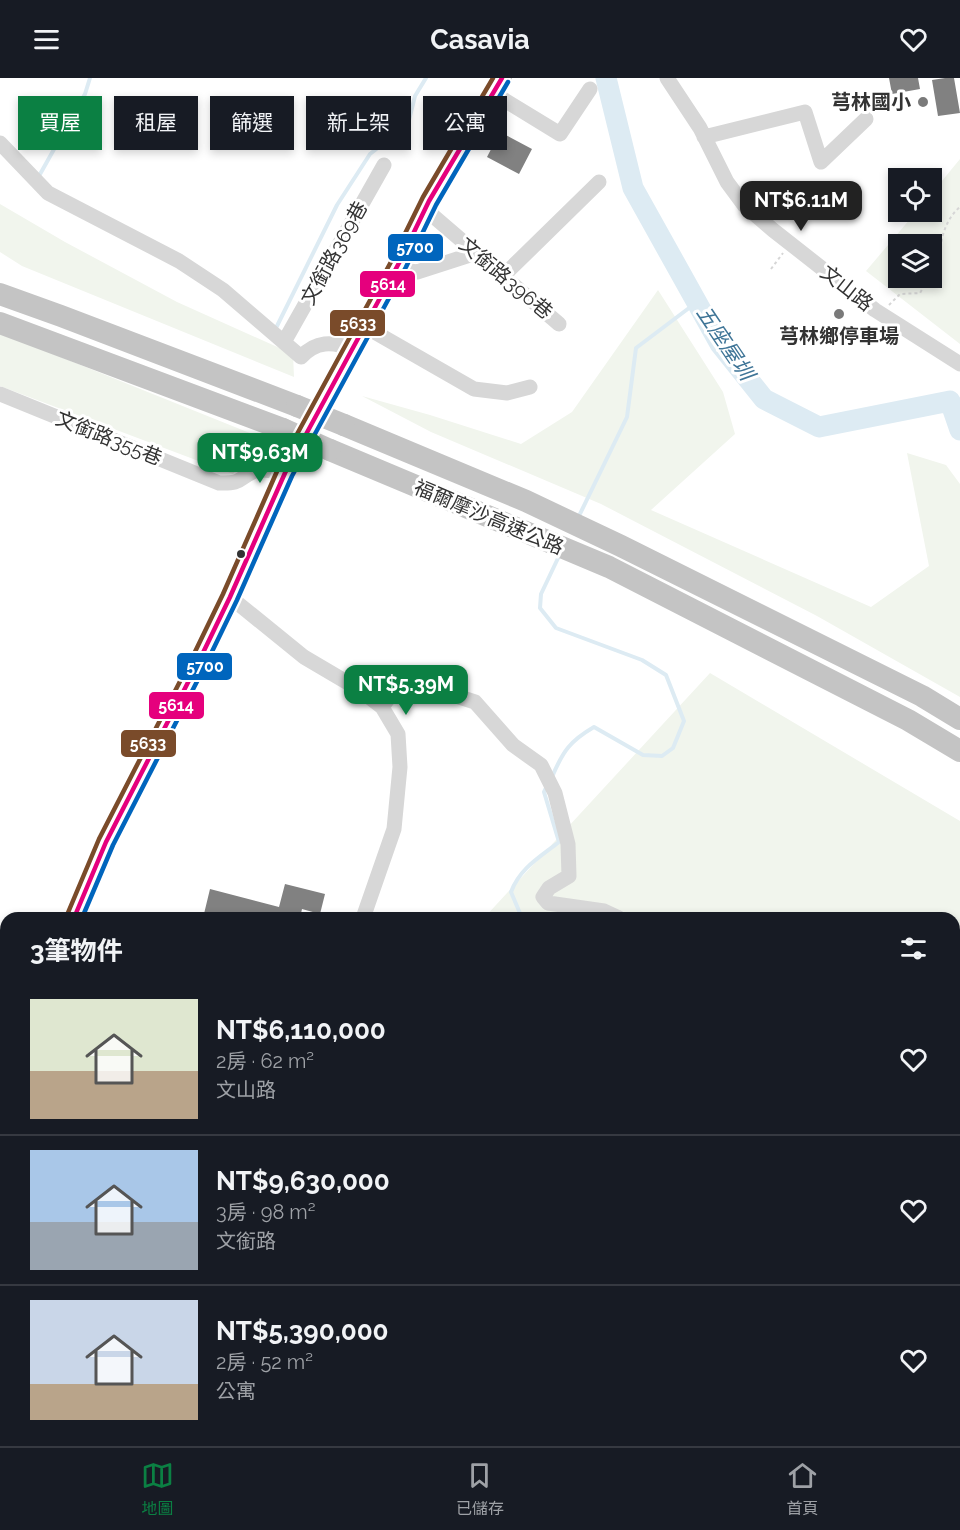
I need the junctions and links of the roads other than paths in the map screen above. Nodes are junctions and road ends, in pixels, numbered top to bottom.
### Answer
1 (667, 78) edge
2 (498, 86) edge
3 (590, 89) dead end
4 (866, 119) dead end
5 (704, 137) junction
6 (0, 143) edge
7 (384, 165) dead end
8 (599, 182) dead end
9 (425, 209) junction
10 (476, 253) junction
11 (395, 269) junction
12 (503, 276) junction
13 (0, 279) edge
14 (0, 294) edge
15 (61, 316) junction
16 (559, 324) dead end
17 (6, 326) edge
18 (364, 326) junction
19 (284, 342) junction
20 (352, 349) junction
21 (960, 364) edge
22 (530, 387) dead end
23 (0, 394) edge
24 (285, 473) junction
25 (231, 597) junction
26 (382, 707) junction
27 (960, 719) edge
28 (960, 751) edge
29 (77, 912) edge
30 (364, 912) edge
31 (606, 912) edge

1 - 5 street, 文山路
2 - 3 street
2 - 9 main road
4 - 5 street
5 - 21 street, 文山路
6 - 19 street
7 - 19 street, 文銜路369巷
8 - 12 street
9 - 10 street, 文銜路396巷
9 - 11 main road
10 - 11 street
10 - 12 street, 文銜路396巷
11 - 18 main road
12 - 16 street, 文銜路396巷
13 - 15 highway
14 - 15 highway, 福爾摩沙高速公路
15 - 27 highway, 福爾摩沙高速公路, bridge
17 - 28 highway, 福爾摩沙高速公路, bridge
18 - 20 main road
18 - 22 street
19 - 20 street
20 - 24 main road
23 - 24 street, 文銜路355巷
24 - 25 main road
25 - 26 street
25 - 29 main road
26 - 30 street
26 - 31 street

